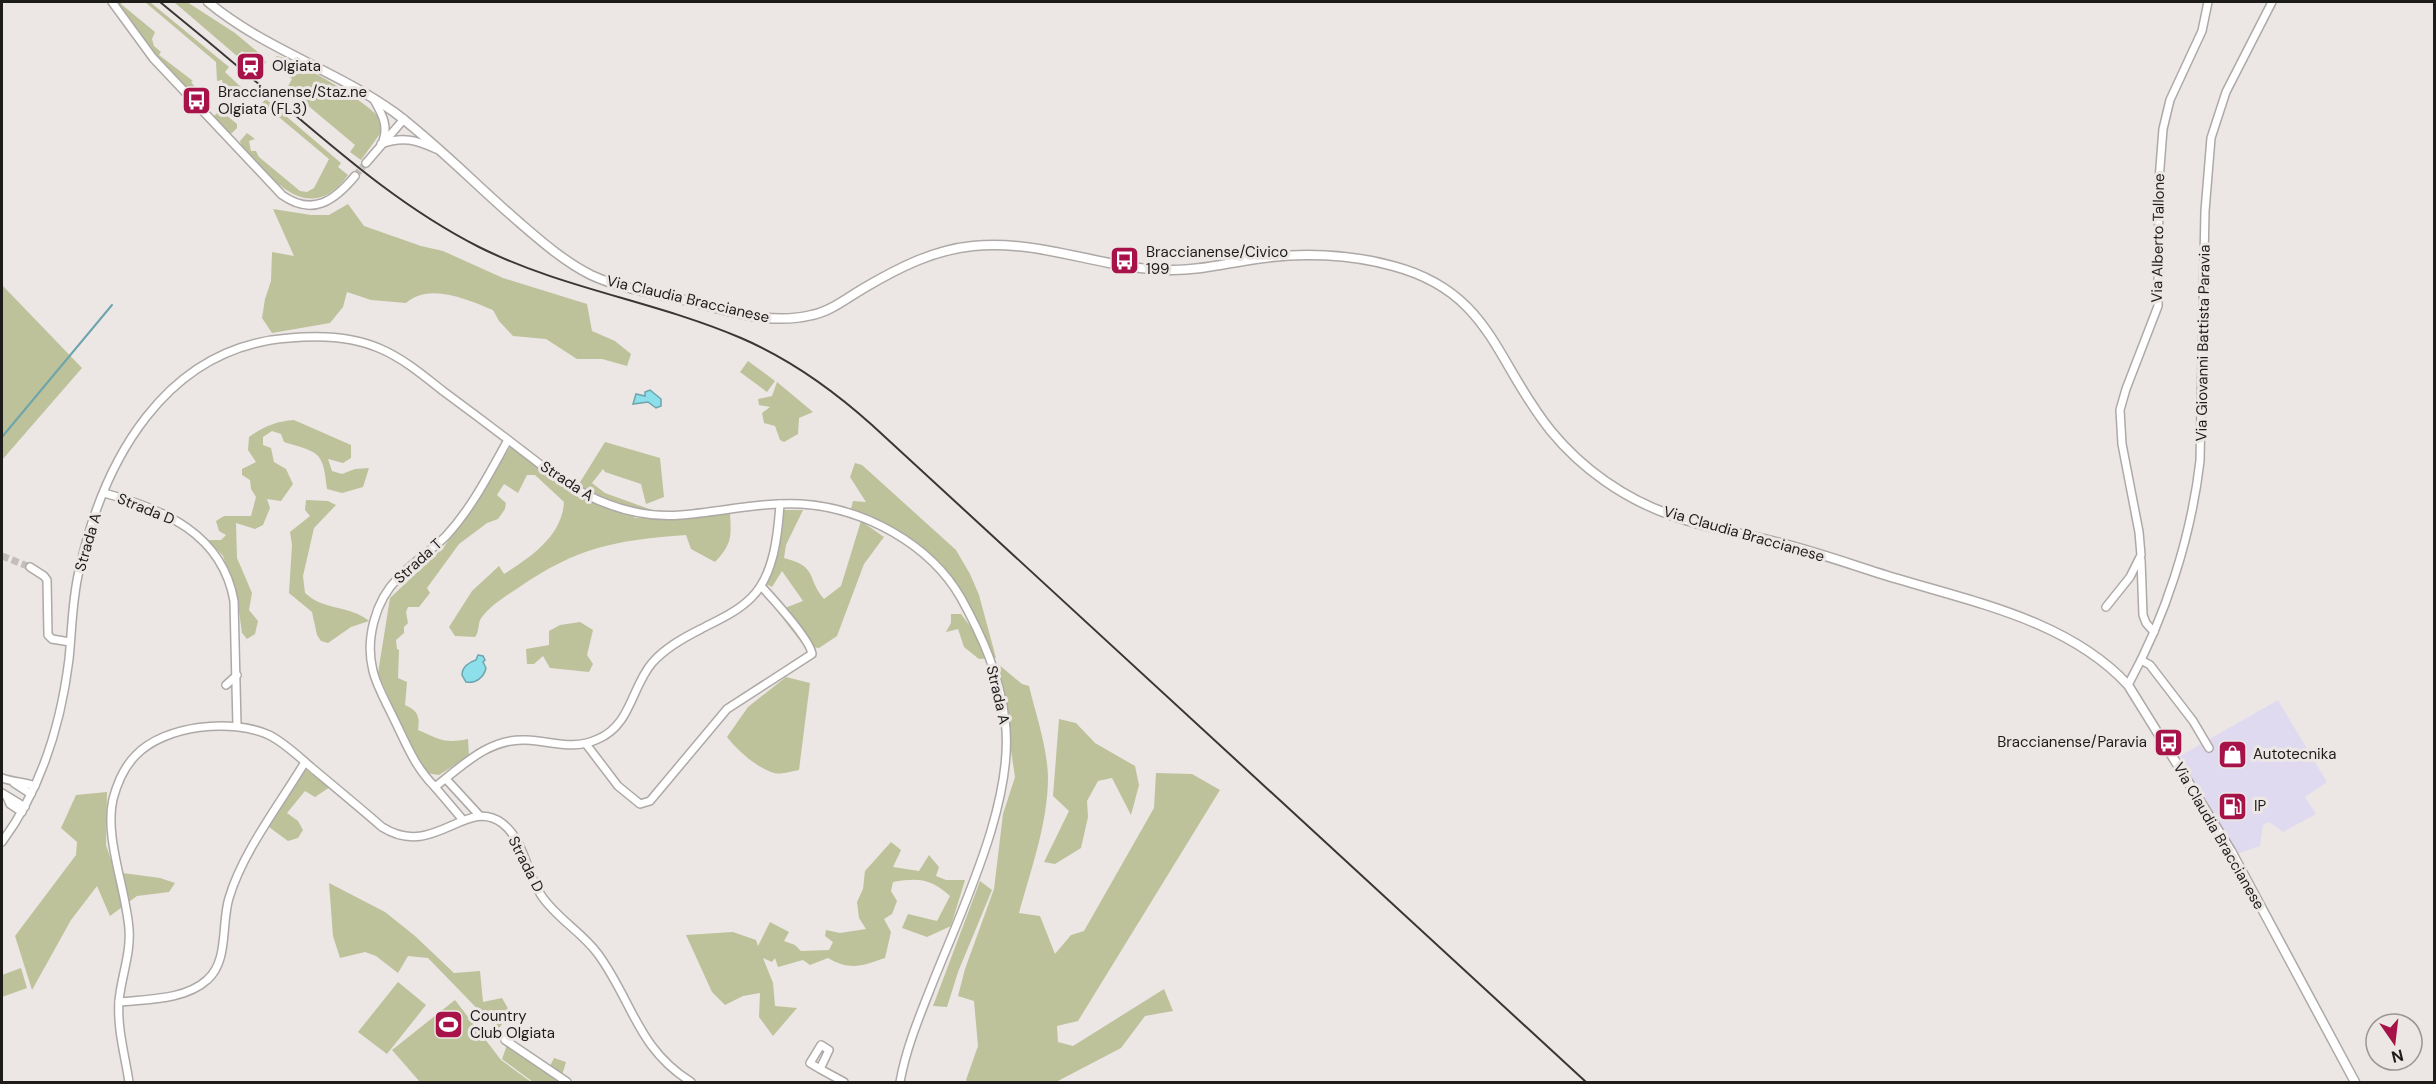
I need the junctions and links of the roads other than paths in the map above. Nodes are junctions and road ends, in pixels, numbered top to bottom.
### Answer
1 (112, 2) edge
2 (208, 2) edge
3 (2208, 2) edge
4 (2272, 2) edge
5 (372, 96) junction
6 (404, 119) junction
7 (381, 144) junction
8 (437, 149) junction
9 (366, 163) tunnel mouth
10 (355, 176) tunnel mouth
11 (508, 440) junction
12 (104, 492) junction
13 (780, 504) junction
14 (2141, 555) junction
15 (30, 567) tunnel mouth
16 (761, 586) junction
17 (2106, 607) dead end
18 (2154, 632) junction
19 (70, 642) junction
20 (2141, 660) junction
21 (237, 675) junction
22 (226, 685) dead end
23 (2128, 686) junction
24 (237, 726) junction
25 (586, 744) junction
26 (2210, 748) dead end
27 (305, 762) junction
28 (2, 778) edge
29 (446, 779) junction
30 (435, 787) junction
31 (33, 791) junction
32 (3, 793) edge
33 (24, 807) junction
34 (479, 815) junction
35 (463, 820) junction
36 (2, 842) edge
37 (119, 1002) junction
38 (505, 1040) dead end
39 (820, 1068) dead end
40 (129, 1083) edge
41 (567, 1083) edge
42 (691, 1083) edge
43 (844, 1083) edge
44 (900, 1083) edge
45 (2355, 1083) edge

1 - 10 street
2 - 5 main road, Via Claudia Braccianese
3 - 14 street, Via Alberto Tallone
4 - 18 street, Via Giovanni Battista Paravia
5 - 6 main road, Via Claudia Braccianese
5 - 7 street
6 - 7 street
6 - 8 main road, Via Claudia Braccianese
7 - 8 street
7 - 9 street
8 - 23 main road, Via Claudia Braccianese
11 - 12 street, Strada A
11 - 13 street, Strada A
11 - 30 street, Strada T
12 - 19 street, Strada A
12 - 21 street, Strada D
13 - 16 street
13 - 44 street, Strada A
14 - 17 street
14 - 18 street, Via Alberto Tallone
15 - 19 street
16 - 25 street
16 - 25 street
18 - 20 street, Via Giovanni Battista Paravia
19 - 31 street, Strada A
20 - 23 street, Via Giovanni Battista Paravia
20 - 26 street
21 - 22 street
21 - 24 street, Strada D
23 - 45 main road, Via Claudia Braccianese
24 - 27 street
24 - 37 street
25 - 29 street
27 - 35 street
27 - 37 street
28 - 31 street
28 - 32 street
29 - 30 street
29 - 34 street
30 - 35 street, Strada T
31 - 33 street, Strada A
32 - 33 street
33 - 36 street, Strada A
34 - 35 street
34 - 42 street, Strada D
37 - 40 street
38 - 41 street
39 - 43 street

